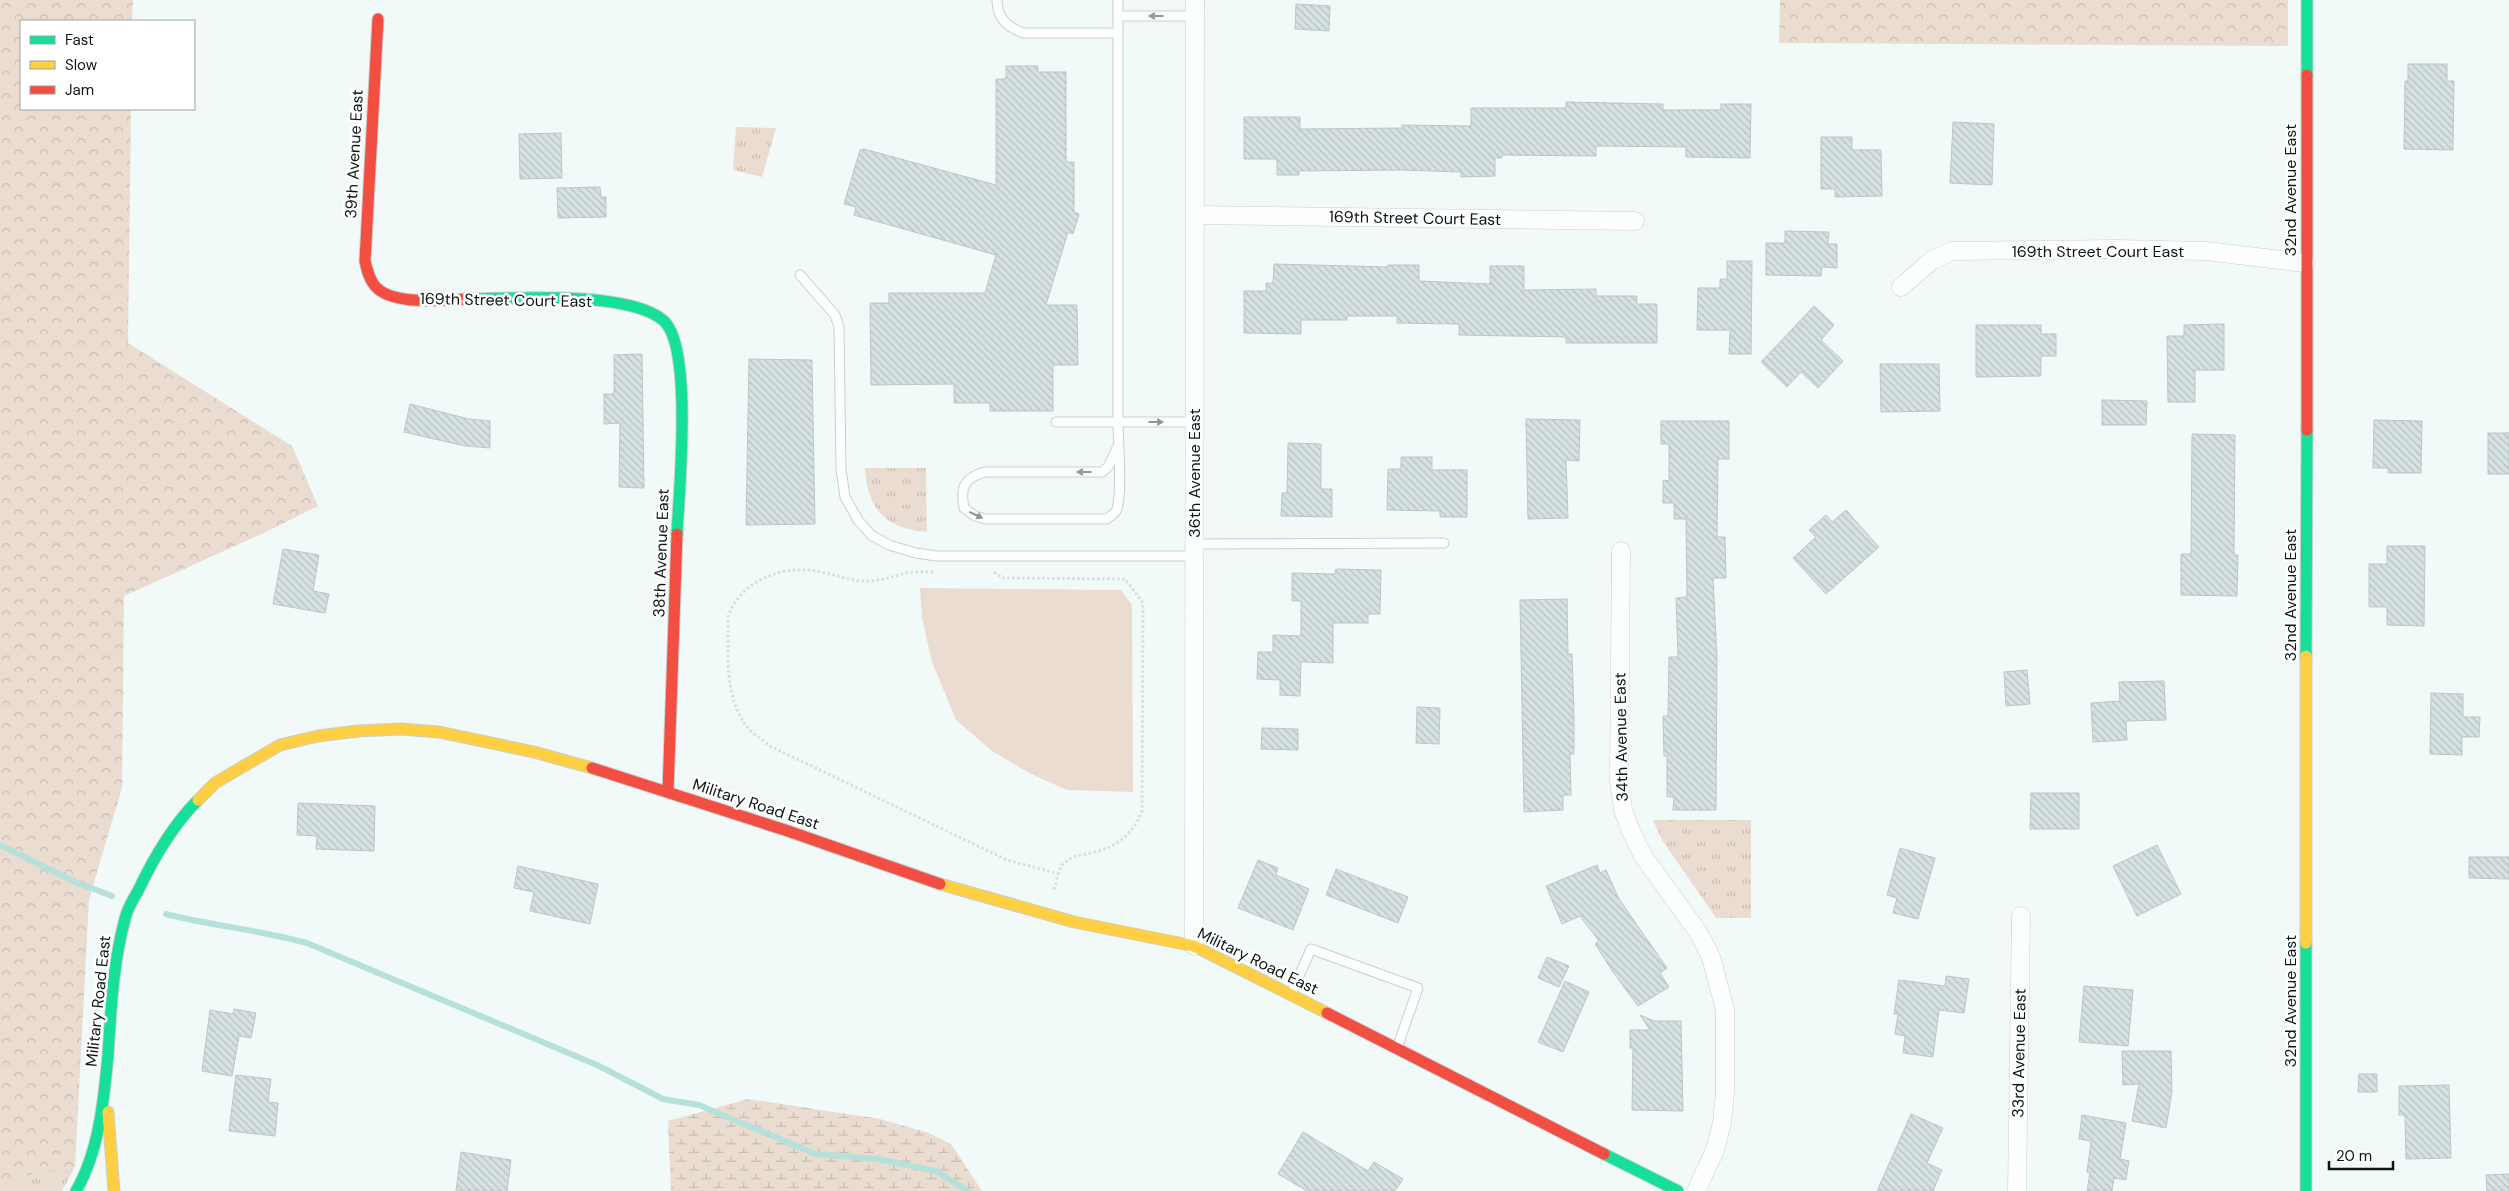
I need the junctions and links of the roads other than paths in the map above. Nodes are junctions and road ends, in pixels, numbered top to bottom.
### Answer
1 (997, 0) edge
2 (1118, 0) edge
3 (2307, 0) edge
4 (1195, 8) edge
5 (1118, 16) junction
6 (378, 19) dead end
7 (1118, 33) junction
8 (1195, 215) junction
9 (1635, 221) dead end
10 (2305, 263) junction
11 (800, 275) dead end
12 (1901, 286) dead end
13 (378, 288) joint
14 (663, 319) joint
15 (1056, 422) dead end
16 (1118, 422) junction
17 (1194, 422) junction
18 (1118, 446) junction
19 (1444, 543) dead end
20 (1194, 550) junction
21 (1621, 551) dead end
22 (668, 792) junction
23 (2021, 916) dead end
24 (1194, 946) junction
25 (1291, 994) junction
26 (1397, 1048) junction
27 (105, 1088) junction
28 (76, 1191) edge
29 (114, 1191) edge
30 (1678, 1191) edge
31 (1696, 1191) edge
32 (2017, 1191) edge
33 (2306, 1191) edge

1 - 7 lane
2 - 5 lane
3 - 10 street, 32nd Avenue East
4 -> 5 lane
4 - 8 street, 36th Avenue East
5 - 7 lane
6 - 13 street, 39th Avenue East
7 - 16 lane
8 - 9 street, 169th Street Court East
8 - 17 street, 36th Avenue East
10 - 12 street, 169th Street Court East
10 - 33 street, 32nd Avenue East
11 - 20 lane
13 - 14 street, 169th Street Court East
14 - 22 street, 38th Avenue East
15 - 16 lane
16 -> 17 lane
16 - 18 lane
17 - 20 street, 36th Avenue East
18 -> 18 lane
19 - 20 lane
20 - 24 street, 36th Avenue East
21 - 31 street, 34th Avenue East
22 - 24 street, Military Road East
22 - 27 street, Military Road East
23 - 32 street, 33rd Avenue East
24 - 25 street, Military Road East
25 - 26 street, Military Road East
25 - 26 lane
26 - 30 street, Military Road East
27 - 28 street, Military Road East
27 - 29 street

